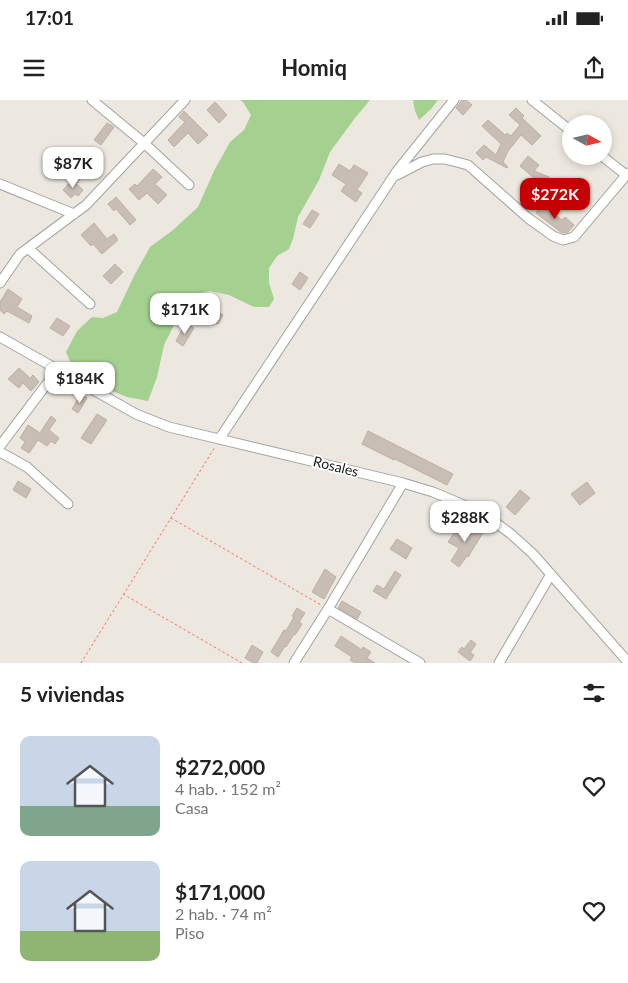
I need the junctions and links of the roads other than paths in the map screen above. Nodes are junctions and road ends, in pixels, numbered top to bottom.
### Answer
1 (92, 100) edge
2 (185, 100) edge
3 (454, 100) edge
4 (532, 100) edge
5 (562, 125) edge
6 (144, 143) junction
7 (612, 163) edge
8 (627, 174) edge
9 (392, 178) junction
10 (0, 184) edge
11 (189, 185) dead end
12 (74, 214) junction
13 (28, 248) junction
14 (0, 283) edge
15 (90, 304) dead end
16 (0, 337) edge
17 (58, 369) junction
18 (220, 438) junction
19 (0, 446) edge
20 (0, 452) edge
21 (403, 483) junction
22 (68, 504) dead end
23 (551, 574) junction
24 (328, 609) junction
25 (628, 662) edge
26 (294, 663) edge
27 (420, 663) edge
28 (498, 663) edge

1 - 6 street
2 - 6 street
3 - 9 street
4 - 5 street
6 - 11 street
6 - 12 street
7 - 8 street
8 - 9 street
9 - 18 street
10 - 12 street
12 - 13 street
13 - 14 street
13 - 15 street
16 - 17 street, Rosales
17 - 18 street, Rosales
17 - 19 street
18 - 21 street, Rosales
20 - 22 street
21 - 23 street, Rosales
21 - 24 street
23 - 25 street, Rosales
23 - 28 street
24 - 26 street
24 - 27 street

